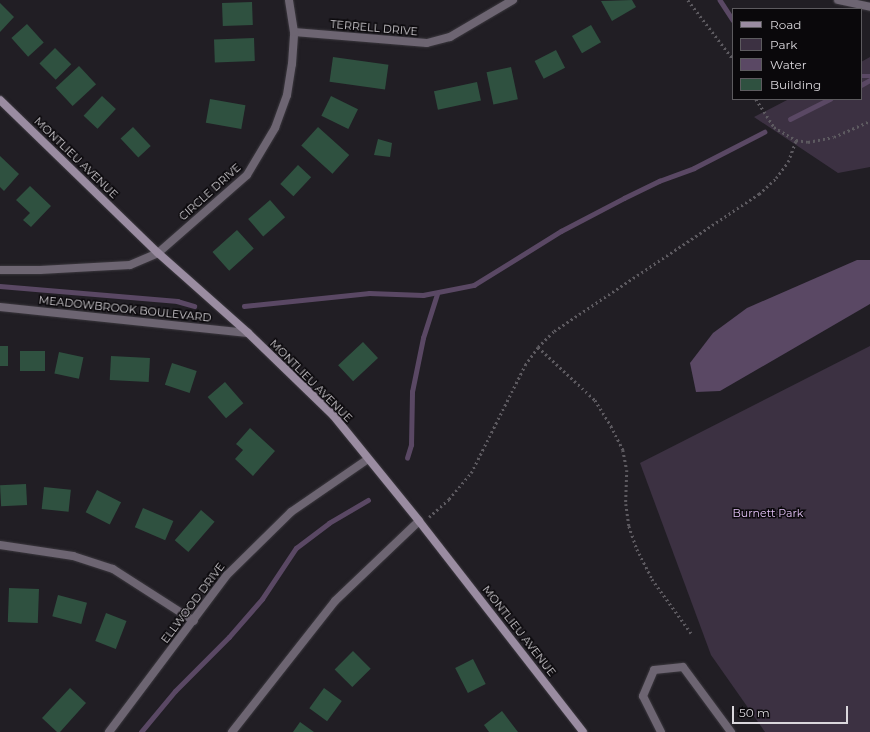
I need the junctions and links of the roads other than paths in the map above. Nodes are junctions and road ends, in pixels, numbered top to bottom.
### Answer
1 (289, 0) edge
2 (513, 0) edge
3 (838, 0) edge
4 (870, 7) edge
5 (294, 32) junction
6 (0, 100) edge
7 (158, 253) junction
8 (0, 270) edge
9 (0, 307) edge
10 (248, 333) junction
11 (368, 459) junction
12 (419, 521) junction
13 (0, 545) edge
14 (194, 621) junction
15 (657, 731) edge
16 (109, 732) edge
17 (232, 732) edge
18 (583, 732) edge
19 (731, 732) edge

1 - 5 street, CIRCLE DRIVE
2 - 5 street, TERRELL DRIVE
3 - 4 street
5 - 7 street, CIRCLE DRIVE
6 - 7 street, MONTLIEU AVENUE
7 - 8 street
7 - 10 street, MONTLIEU AVENUE
9 - 10 street, MEADOWBROOK BOULEVARD
10 - 11 street, MONTLIEU AVENUE
11 - 12 street, MONTLIEU AVENUE
11 - 14 street, ELLWOOD DRIVE
12 - 17 street
12 - 18 street, MONTLIEU AVENUE
13 - 14 street
14 - 16 street, ELLWOOD DRIVE
15 - 19 street

